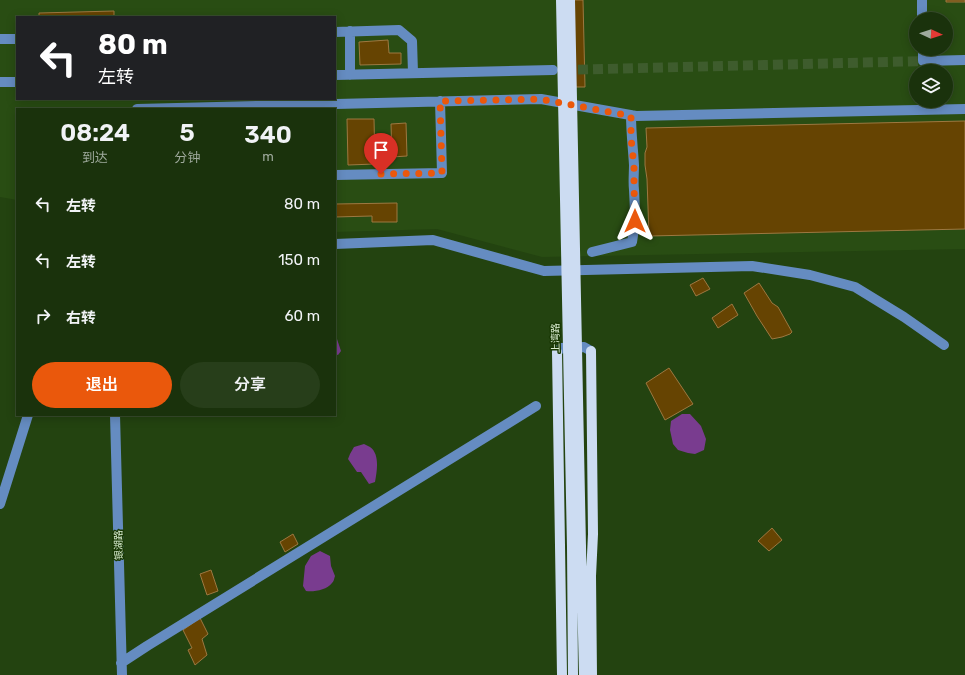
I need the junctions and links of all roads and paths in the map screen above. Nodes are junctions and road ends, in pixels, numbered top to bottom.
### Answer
1 (561, 0) edge
2 (570, 0) edge
3 (922, 0) edge
4 (922, 12) edge
5 (350, 31) junction
6 (336, 32) edge
7 (0, 39) edge
8 (16, 39) edge
9 (923, 56) tunnel mouth
10 (965, 60) edge
11 (553, 70) tunnel mouth
12 (413, 73) junction
13 (350, 74) junction
14 (336, 75) edge
15 (0, 82) edge
16 (16, 82) edge
17 (440, 101) junction
18 (175, 108) edge
19 (965, 109) edge
20 (631, 116) junction
21 (336, 175) edge
22 (336, 244) edge
23 (592, 252) dead end
24 (944, 345) dead end
25 (591, 351) joint
26 (557, 352) joint
27 (536, 406) dead end
28 (28, 416) edge
29 (109, 416) edge
30 (115, 416) edge
31 (0, 504) edge
32 (577, 547) junction
33 (121, 663) junction
34 (115, 675) edge
35 (122, 675) edge
36 (562, 675) edge
37 (573, 675) edge
38 (584, 675) edge
39 (592, 675) edge

1 - 32 main road, 上湾路, bridge
2 - 32 main road, 上湾路, bridge
3 - 4 street
5 - 6 street
5 - 12 street
5 - 13 street
7 - 8 street
9 - 10 street
11 - 12 street
12 - 13 street
13 - 14 street
15 - 16 street
17 - 18 street
17 - 20 street
17 - 21 street
19 - 20 street
20 - 23 street
22 - 24 street
25 - 26 street
25 - 39 main road
26 - 36 main road, 上湾路
27 - 33 street
28 - 31 street
29 - 34 street, 银湖路
30 - 33 street, 银湖路
32 - 37 main road, 上湾路
32 - 38 main road, 上湾路
33 - 35 street, 银湖路

